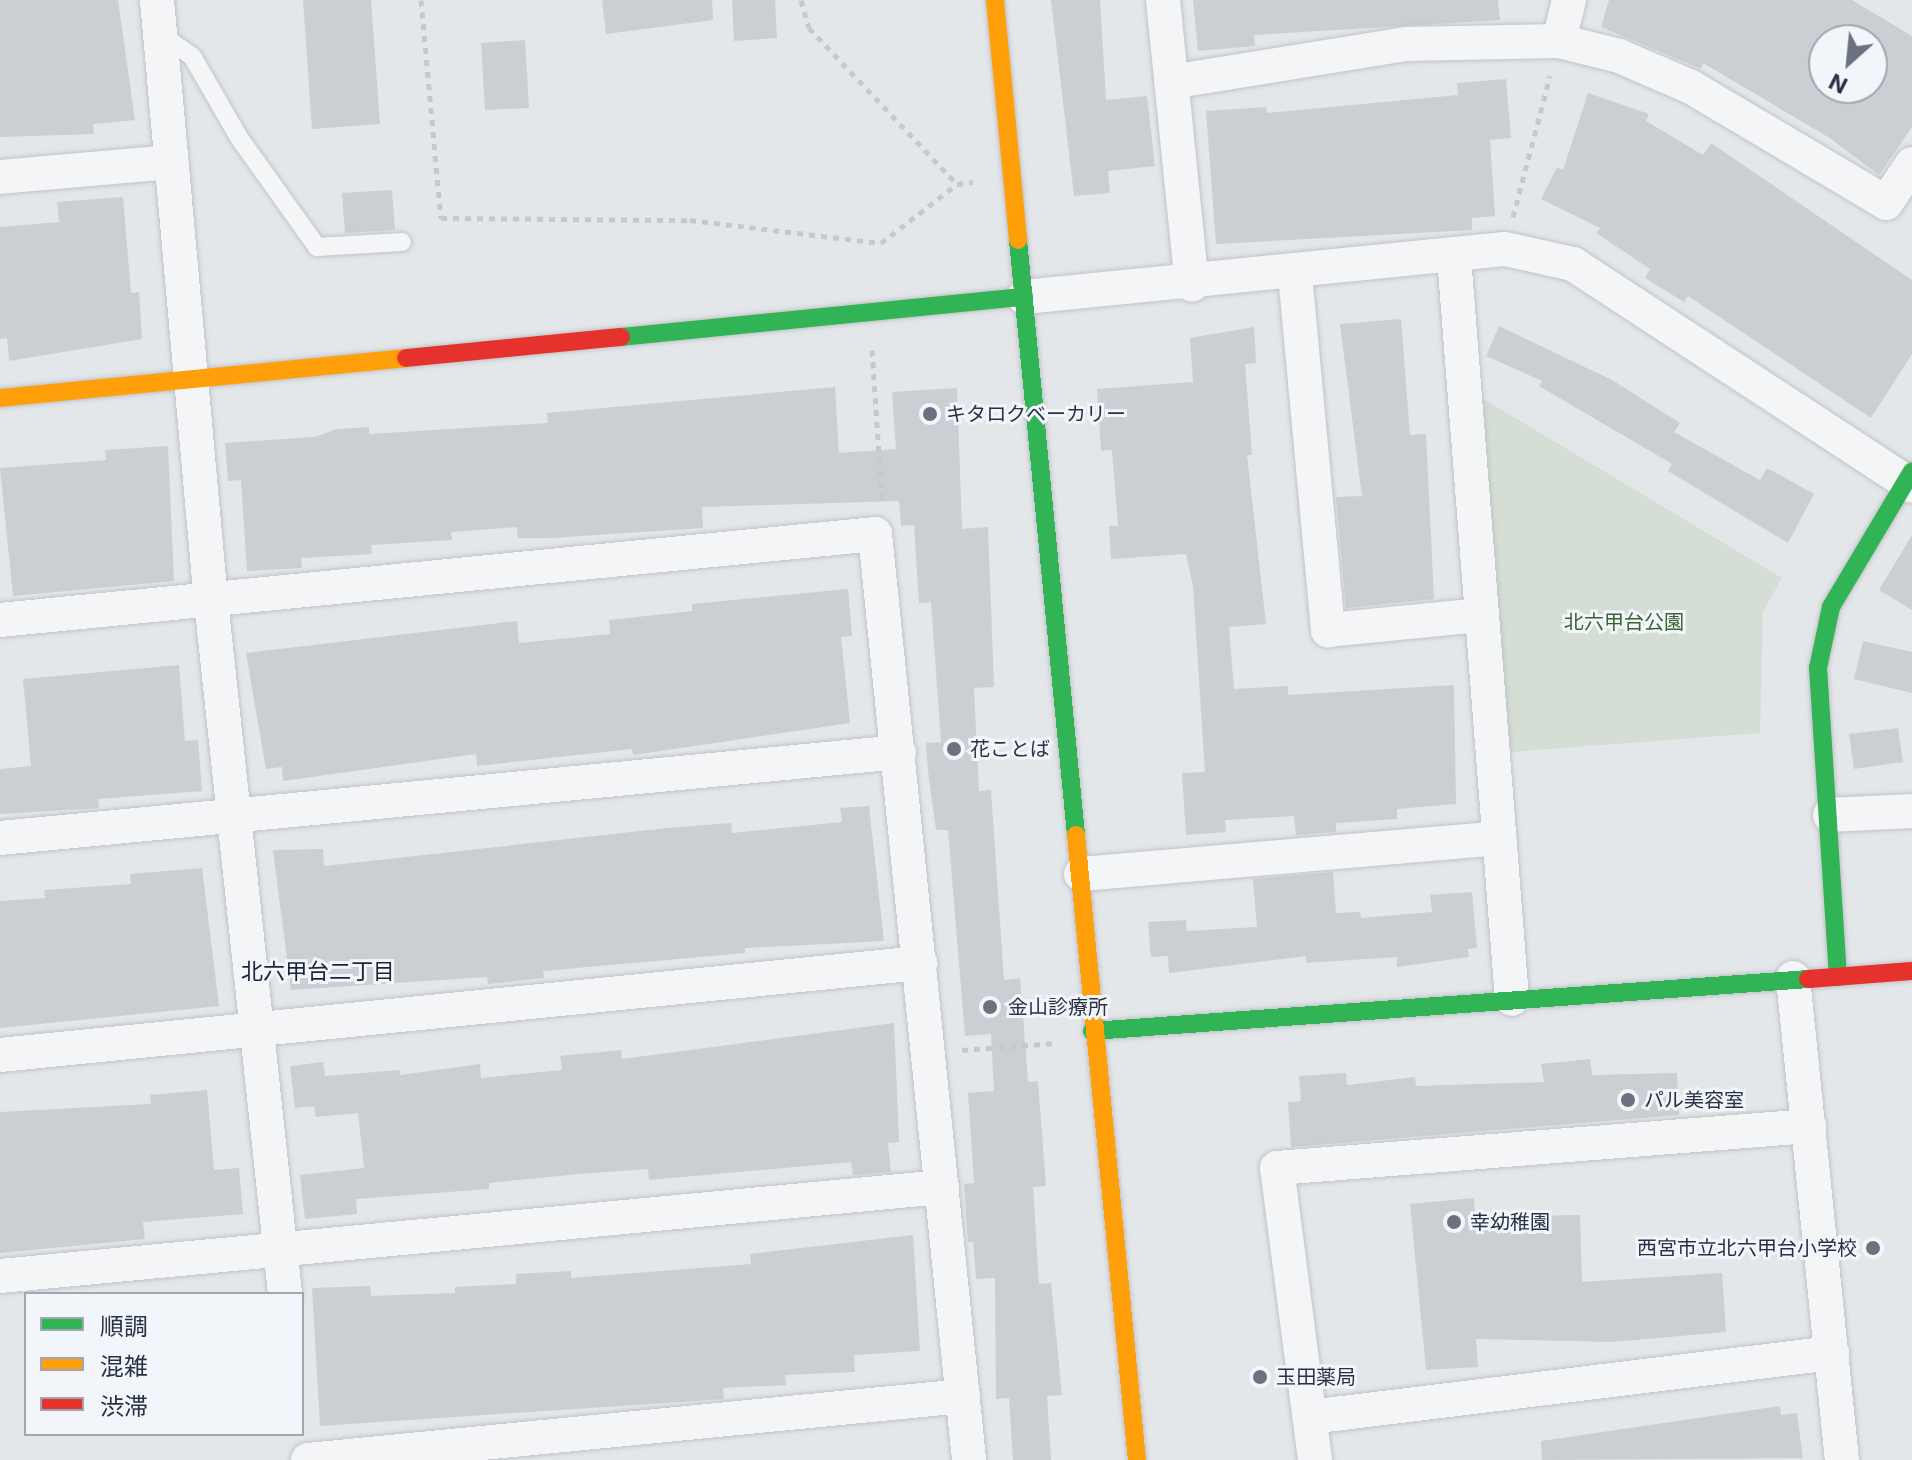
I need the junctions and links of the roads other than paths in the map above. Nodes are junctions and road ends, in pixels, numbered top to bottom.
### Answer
1 (157, 0) edge
2 (995, 0) edge
3 (1163, 0) edge
4 (1569, 0) edge
5 (160, 34) junction
6 (1559, 41) junction
7 (1171, 82) junction
8 (171, 162) junction
9 (1912, 164) edge
10 (0, 177) edge
11 (402, 242) dead end
12 (1454, 257) junction
13 (1295, 274) junction
14 (1192, 285) junction
15 (1024, 297) junction
16 (195, 379) junction
17 (0, 398) edge
18 (1910, 479) edge
19 (211, 601) junction
20 (1480, 615) junction
21 (0, 620) edge
22 (899, 752) junction
23 (237, 811) junction
24 (1912, 811) edge
25 (1830, 815) junction
26 (0, 838) edge
27 (1499, 838) junction
28 (1081, 874) junction
29 (920, 963) junction
30 (1912, 971) edge
31 (1838, 977) junction
32 (1793, 978) junction
33 (1512, 999) junction
34 (259, 1030) junction
35 (1092, 1031) junction
36 (0, 1055) edge
37 (1809, 1126) junction
38 (942, 1187) junction
39 (282, 1248) junction
40 (0, 1276) edge
41 (285, 1292) edge
42 (1832, 1353) junction
43 (963, 1396) junction
44 (1310, 1417) junction
45 (296, 1436) edge
46 (298, 1460) edge
47 (308, 1460) edge
48 (969, 1460) edge
49 (1137, 1460) edge
50 (1315, 1460) edge
51 (1842, 1460) edge

1 - 5 street
2 - 15 street
3 - 7 street
4 - 6 street
5 - 8 street
5 - 11 lane
6 - 7 street
6 - 9 street
7 - 14 street
8 - 10 street
8 - 16 street
12 - 13 street
12 - 18 street
12 - 20 street
13 - 14 street
13 - 20 street
14 - 15 street
15 - 16 street
15 - 28 street
16 - 17 street
16 - 19 street
18 - 25 street
19 - 21 street
19 - 22 street
19 - 23 street
20 - 27 street
22 - 23 street
22 - 29 street
23 - 26 street
23 - 34 street
24 - 25 street
25 - 31 street
27 - 28 street
27 - 33 street
28 - 35 street
29 - 34 street
29 - 38 street
30 - 31 street
31 - 32 street
32 - 33 street
32 - 37 street
33 - 35 street
34 - 36 street
34 - 39 street
35 - 49 street
37 - 42 street
37 - 44 street
38 - 39 street
38 - 43 street
39 - 40 street
39 - 41 street
42 - 44 street
42 - 51 street
43 - 47 street
43 - 48 street
44 - 50 street
45 - 46 street

